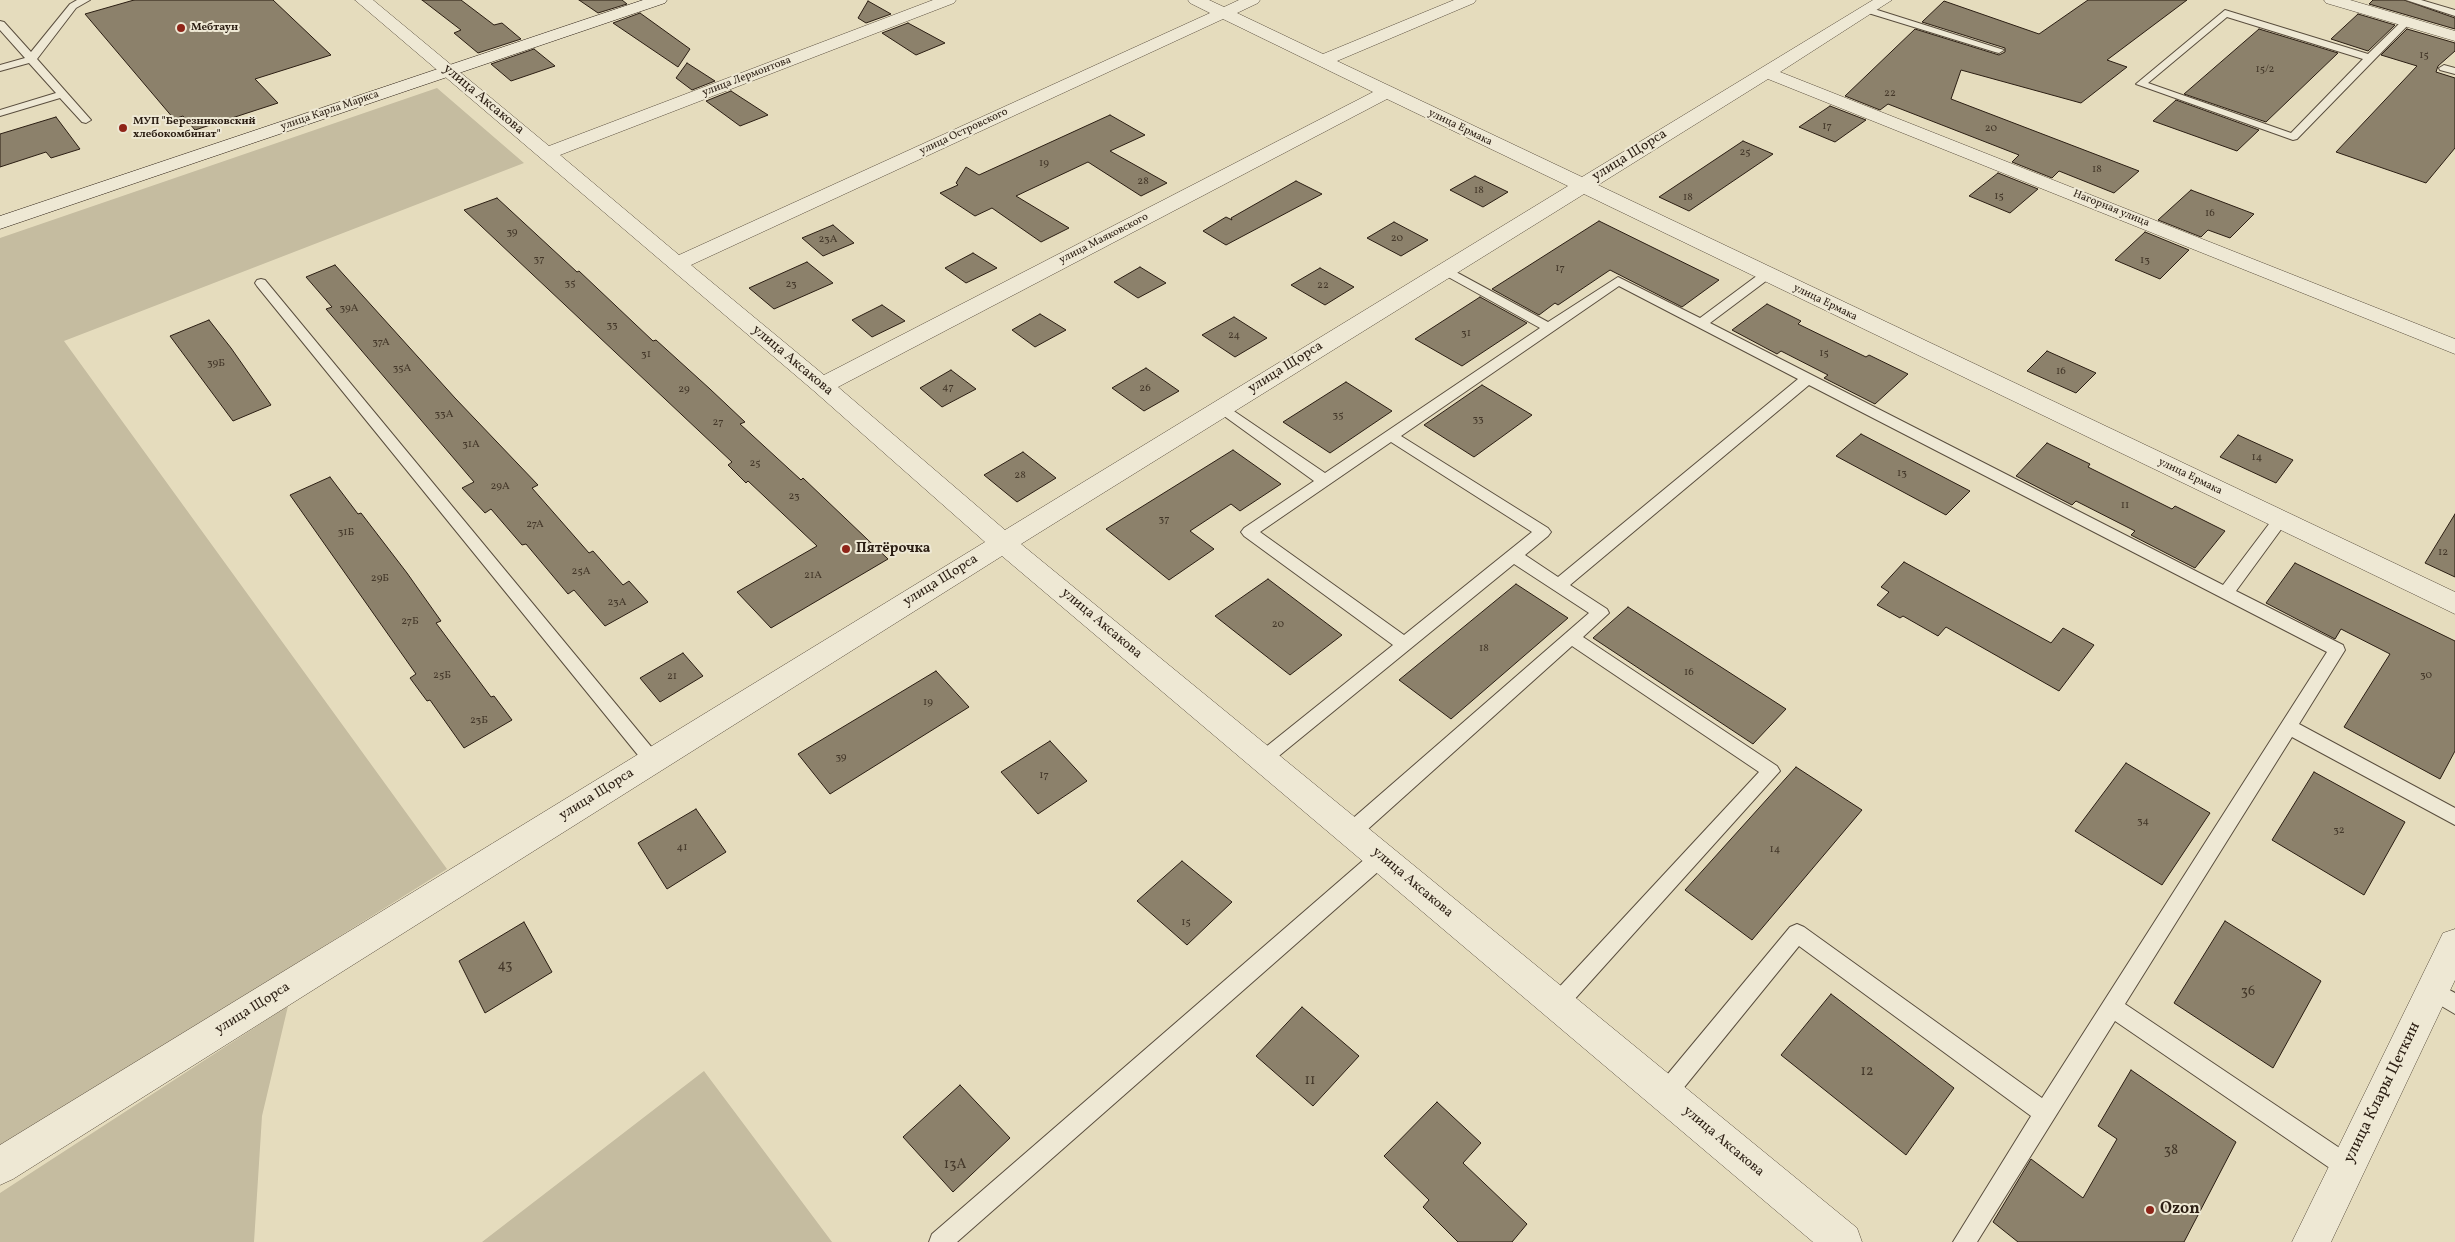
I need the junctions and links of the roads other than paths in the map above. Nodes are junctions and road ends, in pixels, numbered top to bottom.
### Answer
1 (85, 0) edge
2 (363, 0) edge
3 (659, 0) edge
4 (948, 0) edge
5 (1196, 0) edge
6 (1252, 0) edge
7 (1468, 0) edge
8 (2332, 0) edge
9 (2411, 0) edge
10 (1876, 5) edge
11 (1222, 13) junction
12 (2455, 13) edge
13 (2406, 22) junction
14 (0, 24) edge
15 (2455, 36) edge
16 (1999, 50) dead end
17 (2370, 58) junction
18 (31, 59) junction
19 (1322, 61) junction
20 (0, 68) edge
21 (2444, 68) dead end
22 (448, 71) junction
23 (2455, 71) edge
24 (1766, 72) junction
25 (1387, 92) junction
26 (62, 94) junction
27 (0, 113) edge
28 (86, 120) dead end
29 (546, 154) junction
30 (1581, 186) junction
31 (0, 223) edge
32 (677, 264) junction
33 (1445, 270) junction
34 (1766, 275) junction
35 (261, 283) dead end
36 (1700, 324) junction
37 (1549, 328) junction
38 (2455, 347) edge
39 (1808, 378) junction
40 (822, 386) junction
41 (1220, 408) junction
42 (1391, 436) junction
43 (1325, 481) junction
44 (2280, 520) junction
45 (1003, 542) junction
46 (1514, 556) junction
47 (1559, 585) junction
48 (2226, 593) junction
49 (2455, 604) edge
50 (1571, 638) junction
51 (1404, 644) junction
52 (2288, 727) junction
53 (1263, 759) junction
54 (652, 760) junction
55 (2455, 817) edge
56 (1351, 832) junction
57 (1381, 857) junction
58 (2455, 944) edge
59 (2444, 997) edge
60 (1557, 1004) junction
61 (2112, 1008) junction
62 (1664, 1094) junction
63 (2045, 1113) junction
64 (0, 1166) edge
65 (2348, 1167) junction
66 (940, 1242) edge
67 (1843, 1242) edge
68 (1964, 1242) edge
69 (2311, 1242) edge

1 - 18 lane
2 - 22 street, улица Аксакова
3 - 22 street, улица Карла Маркса
4 - 29 street, улица Лермонтова
5 - 11 street, улица Ермака
6 - 11 street, улица Островского
7 - 19 street
8 - 13 street
9 - 12 lane
10 - 16 lane
10 - 24 street, улица Щорса
11 - 19 street, улица Ермака
11 - 32 street, улица Островского
13 - 15 street
13 - 17 lane
14 - 18 lane
17 - 17 lane
18 - 20 lane
18 - 26 lane
19 - 25 street, улица Ермака
21 - 23 lane
22 - 29 street, улица Аксакова
22 - 31 street, улица Карла Маркса
24 - 30 street, улица Щорса
24 - 38 street, Нагорная улица
25 - 30 street, улица Ермака
25 - 40 street, улица Маяковского
26 - 27 lane
26 - 28 lane
29 - 32 street, улица Аксакова
30 - 33 street, улица Щорса
30 - 34 street, улица Ермака
32 - 40 street, улица Аксакова
33 - 37 lane
33 - 41 street, улица Щорса
34 - 36 lane
34 - 44 street, улица Ермака
35 - 54 lane
36 - 37 lane
36 - 39 lane
37 - 42 lane
39 - 47 lane
39 - 48 lane
40 - 45 street, улица Аксакова
41 - 43 lane
41 - 45 street, улица Щорса
42 - 43 lane
42 - 46 lane
43 - 51 lane
44 - 48 lane
44 - 49 street, улица Ермака
45 - 53 street, улица Аксакова
45 - 54 street, улица Щорса
46 - 47 lane
46 - 51 lane
47 - 50 lane
48 - 52 lane
50 - 56 lane
50 - 60 lane
51 - 53 lane
52 - 55 lane
52 - 61 lane
53 - 56 street, улица Аксакова
54 - 64 street, улица Щорса
56 - 57 street, улица Аксакова
57 - 60 street, улица Аксакова
57 - 66 lane
58 - 59 street, улица Клары Цеткин
59 - 65 street, улица Клары Цеткин
60 - 62 street, улица Аксакова
61 - 63 lane
61 - 65 lane
62 - 63 lane
62 - 67 street, улица Аксакова
63 - 68 lane
65 - 69 street, улица Клары Цеткин

